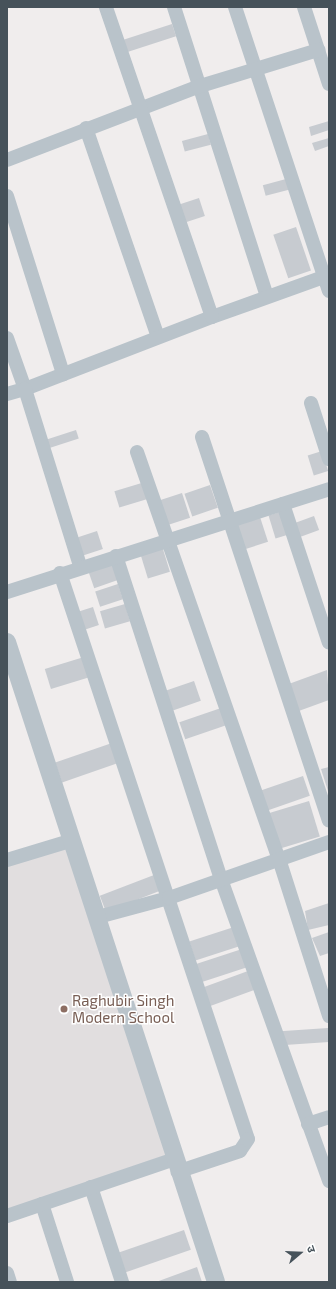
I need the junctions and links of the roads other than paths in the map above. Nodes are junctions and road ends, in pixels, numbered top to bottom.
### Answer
1 (106, 7) edge
2 (174, 7) edge
3 (235, 7) edge
4 (304, 7) edge
5 (318, 50) junction
6 (255, 69) junction
7 (329, 84) edge
8 (197, 88) junction
9 (139, 108) junction
10 (86, 128) junction
11 (7, 160) edge
12 (7, 196) edge
13 (327, 275) edge
14 (329, 291) edge
15 (267, 296) junction
16 (212, 317) junction
17 (158, 337) junction
18 (7, 338) edge
19 (63, 374) junction
20 (25, 389) junction
21 (7, 394) edge
22 (311, 403) dead end
23 (202, 437) dead end
24 (137, 452) dead end
25 (329, 459) edge
26 (329, 490) edge
27 (283, 504) junction
28 (229, 520) junction
29 (165, 541) junction
30 (116, 556) junction
31 (80, 566) junction
32 (60, 573) junction
33 (7, 592) edge
34 (7, 642) edge
35 (329, 643) edge
36 (12, 677) edge
37 (329, 820) edge
38 (73, 840) junction
39 (329, 842) edge
40 (279, 859) junction
41 (7, 860) edge
42 (221, 878) junction
43 (169, 898) junction
44 (98, 917) junction
45 (329, 1016) edge
46 (329, 1116) edge
47 (308, 1124) junction
48 (175, 1165) junction
49 (329, 1181) edge
50 (91, 1187) junction
51 (42, 1204) junction
52 (7, 1216) edge
53 (7, 1273) edge
54 (10, 1282) edge
55 (68, 1282) edge
56 (122, 1282) edge
57 (216, 1282) edge

1 - 9 street
2 - 8 street
3 - 6 street
4 - 5 street
5 - 6 street
5 - 7 street
6 - 8 street
6 - 13 street
8 - 9 street
8 - 15 street
9 - 10 street
9 - 16 street
10 - 11 street
10 - 17 street
12 - 19 street
13 - 14 street
13 - 15 street
15 - 16 street
16 - 17 street
17 - 19 street
18 - 20 street
19 - 20 street
20 - 21 street
20 - 31 street
22 - 25 street
23 - 28 street
24 - 29 street
26 - 27 street
27 - 28 street
27 - 35 street
28 - 29 street
28 - 37 street
29 - 30 street
29 - 40 street
30 - 31 street
30 - 42 street
31 - 32 street
32 - 33 street
32 - 43 street
34 - 36 street
36 - 38 street
38 - 41 street
38 - 44 street
39 - 40 street
40 - 42 street
40 - 45 street
42 - 43 street
42 - 47 street
43 - 44 street
43 - 48 street
44 - 48 street
46 - 47 street
47 - 49 street
48 - 50 street
48 - 57 street
50 - 51 street
50 - 56 street
51 - 52 street
51 - 55 street
53 - 54 street

